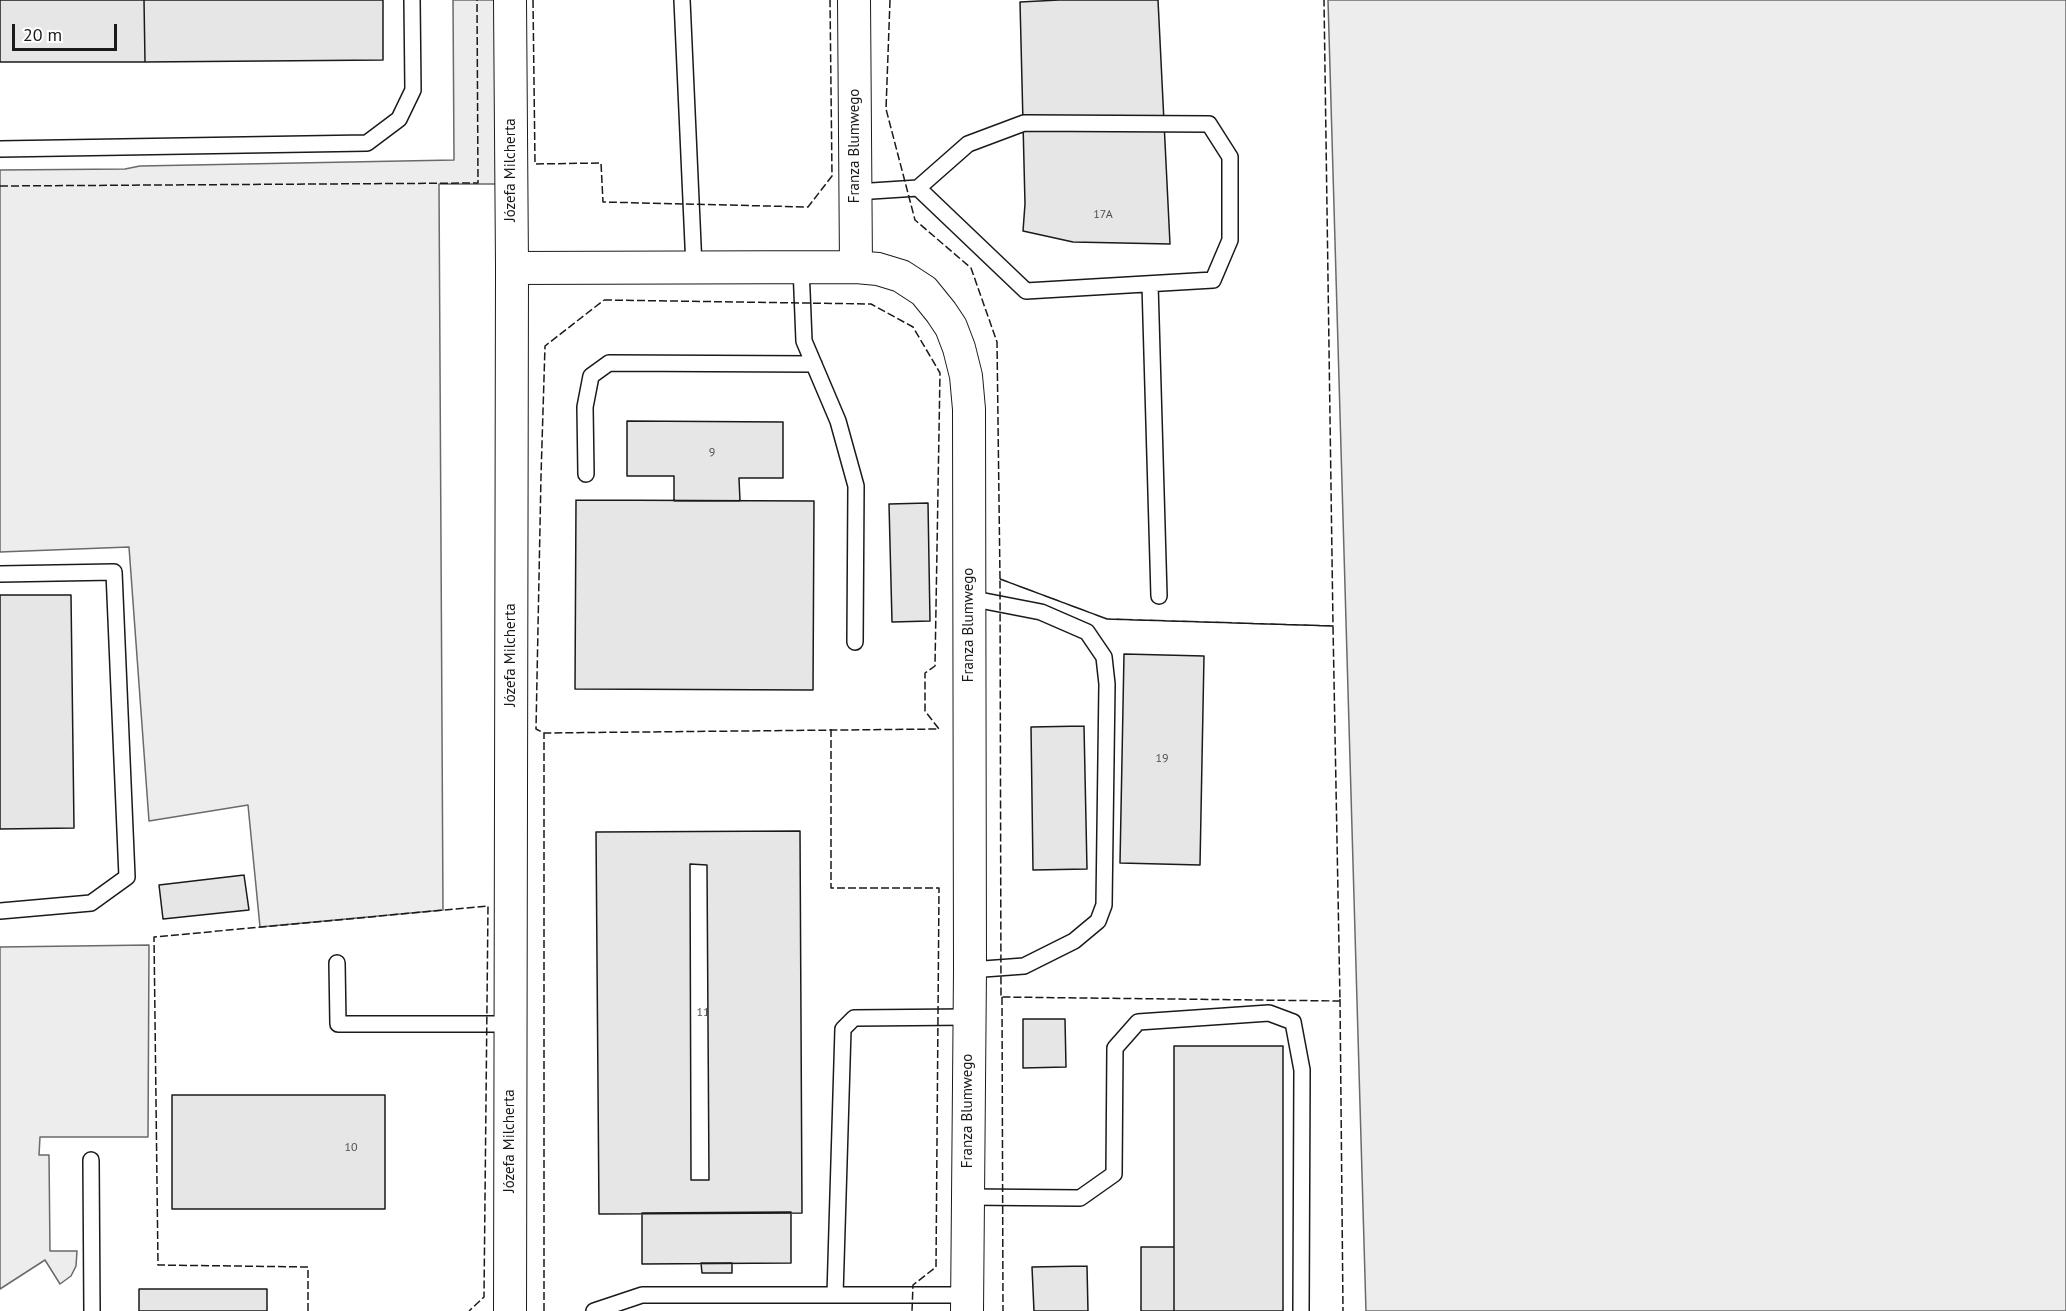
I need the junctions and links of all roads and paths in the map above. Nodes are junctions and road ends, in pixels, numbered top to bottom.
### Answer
1 (412, 0) edge
2 (510, 0) edge
3 (682, 0) edge
4 (854, 0) edge
5 (0, 149) edge
6 (918, 188) junction
7 (856, 192) junction
8 (694, 267) junction
9 (801, 267) junction
10 (856, 267) junction
11 (512, 268) junction
12 (1150, 284) junction
13 (814, 364) junction
14 (586, 474) dead end
15 (0, 574) edge
16 (1159, 596) dead end
17 (969, 598) junction
18 (855, 642) dead end
19 (0, 911) edge
20 (337, 963) dead end
21 (970, 970) junction
22 (969, 1017) junction
23 (510, 1024) junction
24 (91, 1160) dead end
25 (968, 1197) junction
26 (835, 1295) junction
27 (967, 1303) edge
28 (92, 1311) edge
29 (510, 1311) edge
30 (594, 1311) edge
31 (1301, 1311) edge

1 - 5 lane
2 - 11 street, Józefa Milcherta
3 - 8 lane
4 - 7 street, Franza Blumwego
6 - 7 lane
6 - 12 lane
6 - 12 lane
7 - 10 street, Franza Blumwego
8 - 9 street
8 - 11 street
9 - 10 street
9 - 13 lane
10 - 17 street, Franza Blumwego
11 - 23 street, Józefa Milcherta
12 - 16 lane
13 - 14 lane
13 - 18 lane
15 - 19 lane
17 - 21 street, Franza Blumwego
17 - 21 lane
20 - 23 lane
21 - 22 street, Franza Blumwego
22 - 25 street, Franza Blumwego
22 - 26 lane
23 - 29 street, Józefa Milcherta
24 - 28 lane
25 - 27 street, Franza Blumwego
25 - 31 lane
26 - 27 lane
26 - 30 lane

